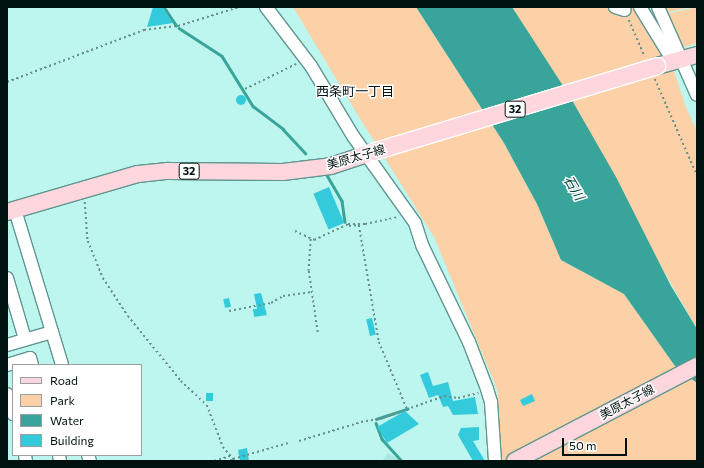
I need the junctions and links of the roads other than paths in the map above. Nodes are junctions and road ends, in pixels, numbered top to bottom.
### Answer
1 (266, 7) edge
2 (640, 7) edge
3 (658, 7) edge
4 (697, 55) edge
5 (681, 60) junction
6 (697, 95) edge
7 (370, 153) junction
8 (11, 211) edge
9 (7, 278) edge
10 (52, 332) junction
11 (25, 340) junction
12 (7, 345) edge
13 (32, 364) edge
14 (62, 364) edge
15 (7, 365) edge
16 (697, 366) edge
17 (7, 394) edge
18 (12, 411) edge
19 (495, 461) edge
20 (515, 461) edge

1 - 7 street
2 - 5 street
3 - 5 street
4 - 5 main road, 美原太子線 / 32
5 - 6 street
5 - 7 main road, 美原太子線 / 32, bridge
7 - 8 main road, 美原太子線 / 32
7 - 19 street
8 - 10 street
9 - 11 street
10 - 11 street
10 - 14 street
11 - 12 street
13 - 15 street
16 - 20 main road, 美原太子線
17 - 18 street

